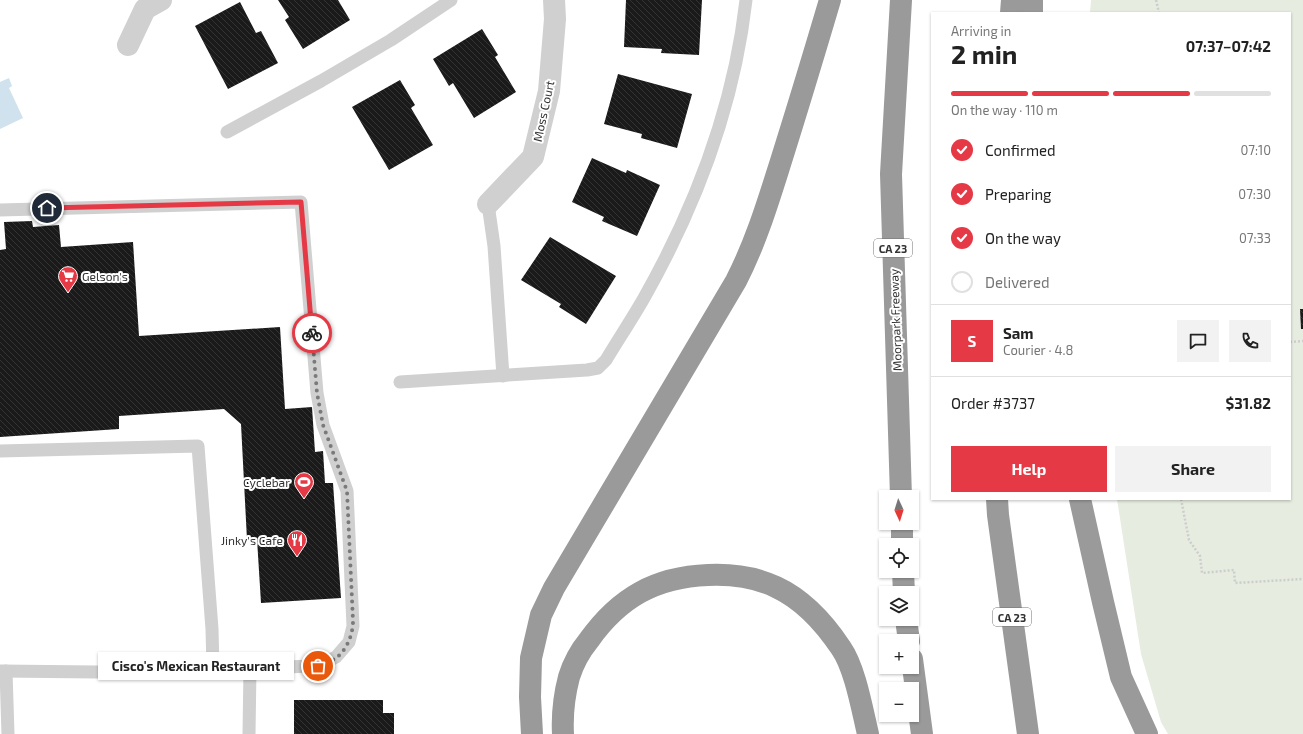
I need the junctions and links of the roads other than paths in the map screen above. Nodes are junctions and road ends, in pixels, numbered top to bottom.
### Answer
1 (161, 0) edge
2 (451, 0) edge
3 (554, 0) edge
4 (746, 0) edge
5 (830, 0) edge
6 (901, 0) edge
7 (1012, 0) edge
8 (1032, 0) edge
9 (1011, 12) edge
10 (1032, 12) edge
11 (128, 44) dead end
12 (227, 132) dead end
13 (488, 204) joint
14 (0, 210) edge
15 (503, 376) junction
16 (400, 382) dead end
17 (0, 450) edge
18 (901, 490) edge
19 (997, 500) edge
20 (1080, 500) edge
21 (250, 668) junction
22 (213, 669) junction
23 (3, 671) edge
24 (914, 674) edge
25 (8, 734) edge
26 (249, 734) edge
27 (532, 734) edge
28 (563, 734) edge
29 (868, 734) edge
30 (922, 734) edge
31 (1028, 734) edge
32 (1147, 734) edge

1 - 11 street
2 - 12 lane
3 - 13 street, Moss Court
4 - 15 lane
5 - 27 highway
6 - 18 highway, Moorpark Freeway / CA 23
7 - 9 highway
8 - 10 highway
13 - 15 lane
14 - 21 lane
15 - 16 lane
17 - 22 lane
19 - 31 highway, CA 23
20 - 32 highway
21 - 22 lane
21 - 26 lane
22 - 23 lane
23 - 25 lane
24 - 30 highway
28 - 29 highway

